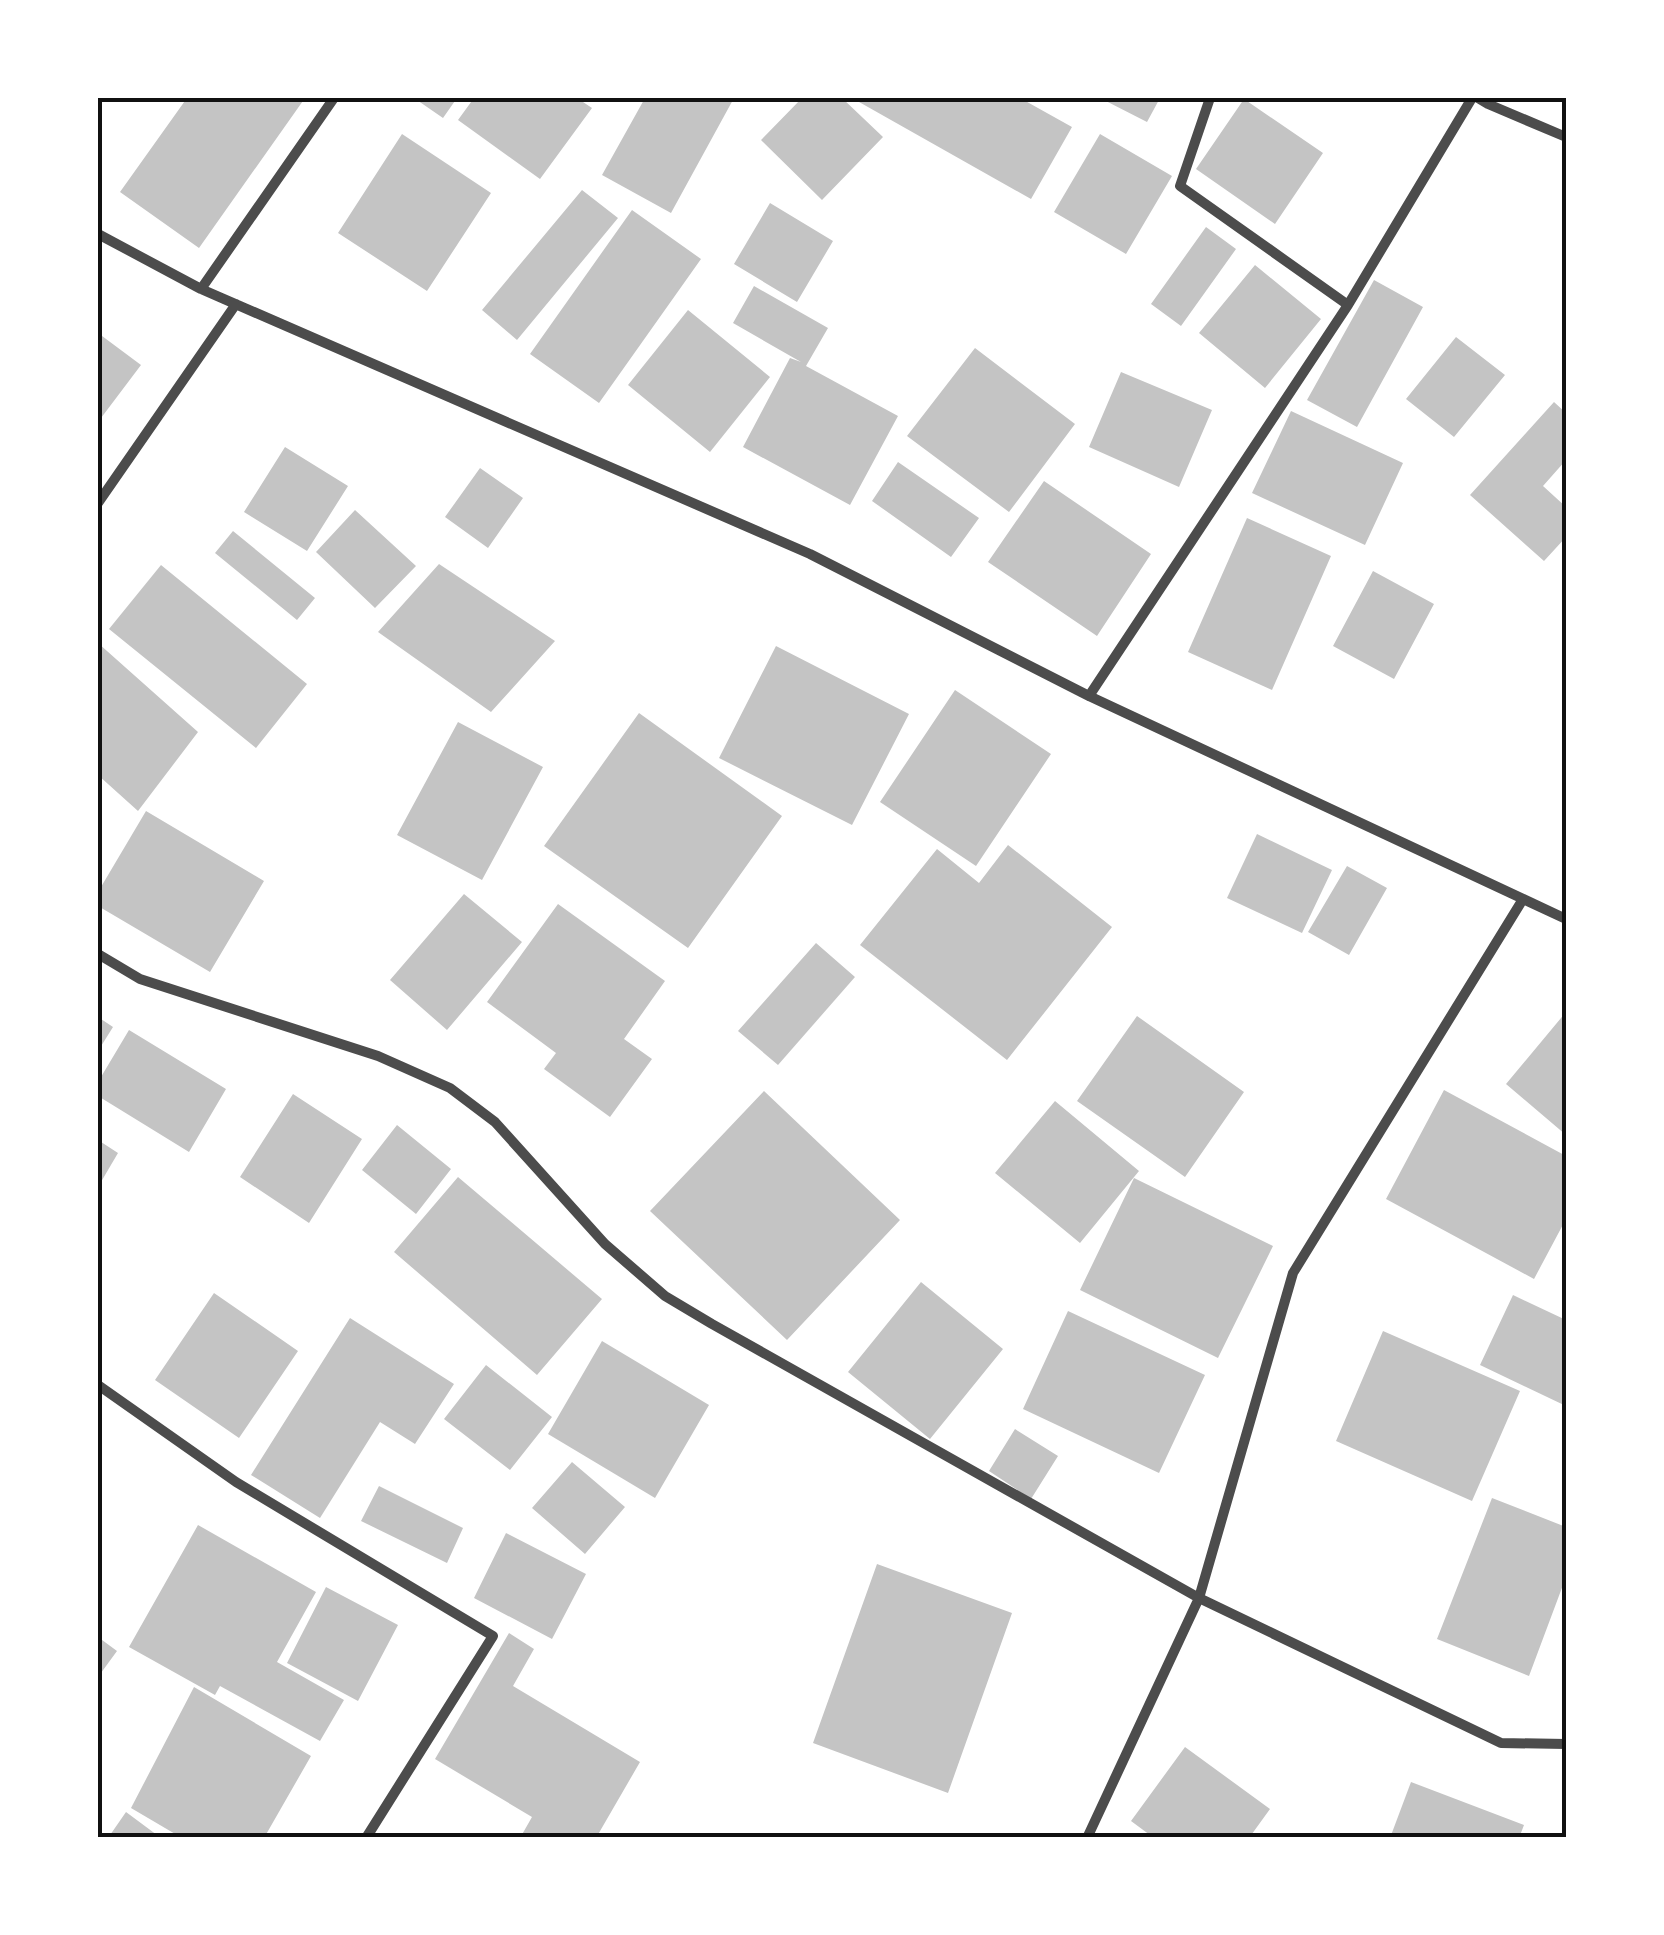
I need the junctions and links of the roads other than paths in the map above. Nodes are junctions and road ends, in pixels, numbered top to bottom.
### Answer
1 (334, 98) edge
2 (1210, 98) edge
3 (1475, 98) edge
4 (1566, 137) edge
5 (98, 234) edge
6 (200, 289) junction
7 (236, 304) junction
8 (1348, 305) junction
9 (98, 504) edge
10 (1088, 696) junction
11 (1524, 899) junction
12 (1566, 920) edge
13 (98, 954) edge
14 (98, 1386) edge
15 (1199, 1598) junction
16 (1566, 1744) edge
17 (366, 1838) edge
18 (1087, 1838) edge

1 - 6 street
2 - 8 street
3 - 4 street
3 - 8 street
5 - 6 street
6 - 7 street
7 - 9 street
7 - 10 street
8 - 10 street
10 - 11 street
11 - 12 street
11 - 15 street
13 - 15 street
14 - 17 street
15 - 16 street
15 - 18 street

